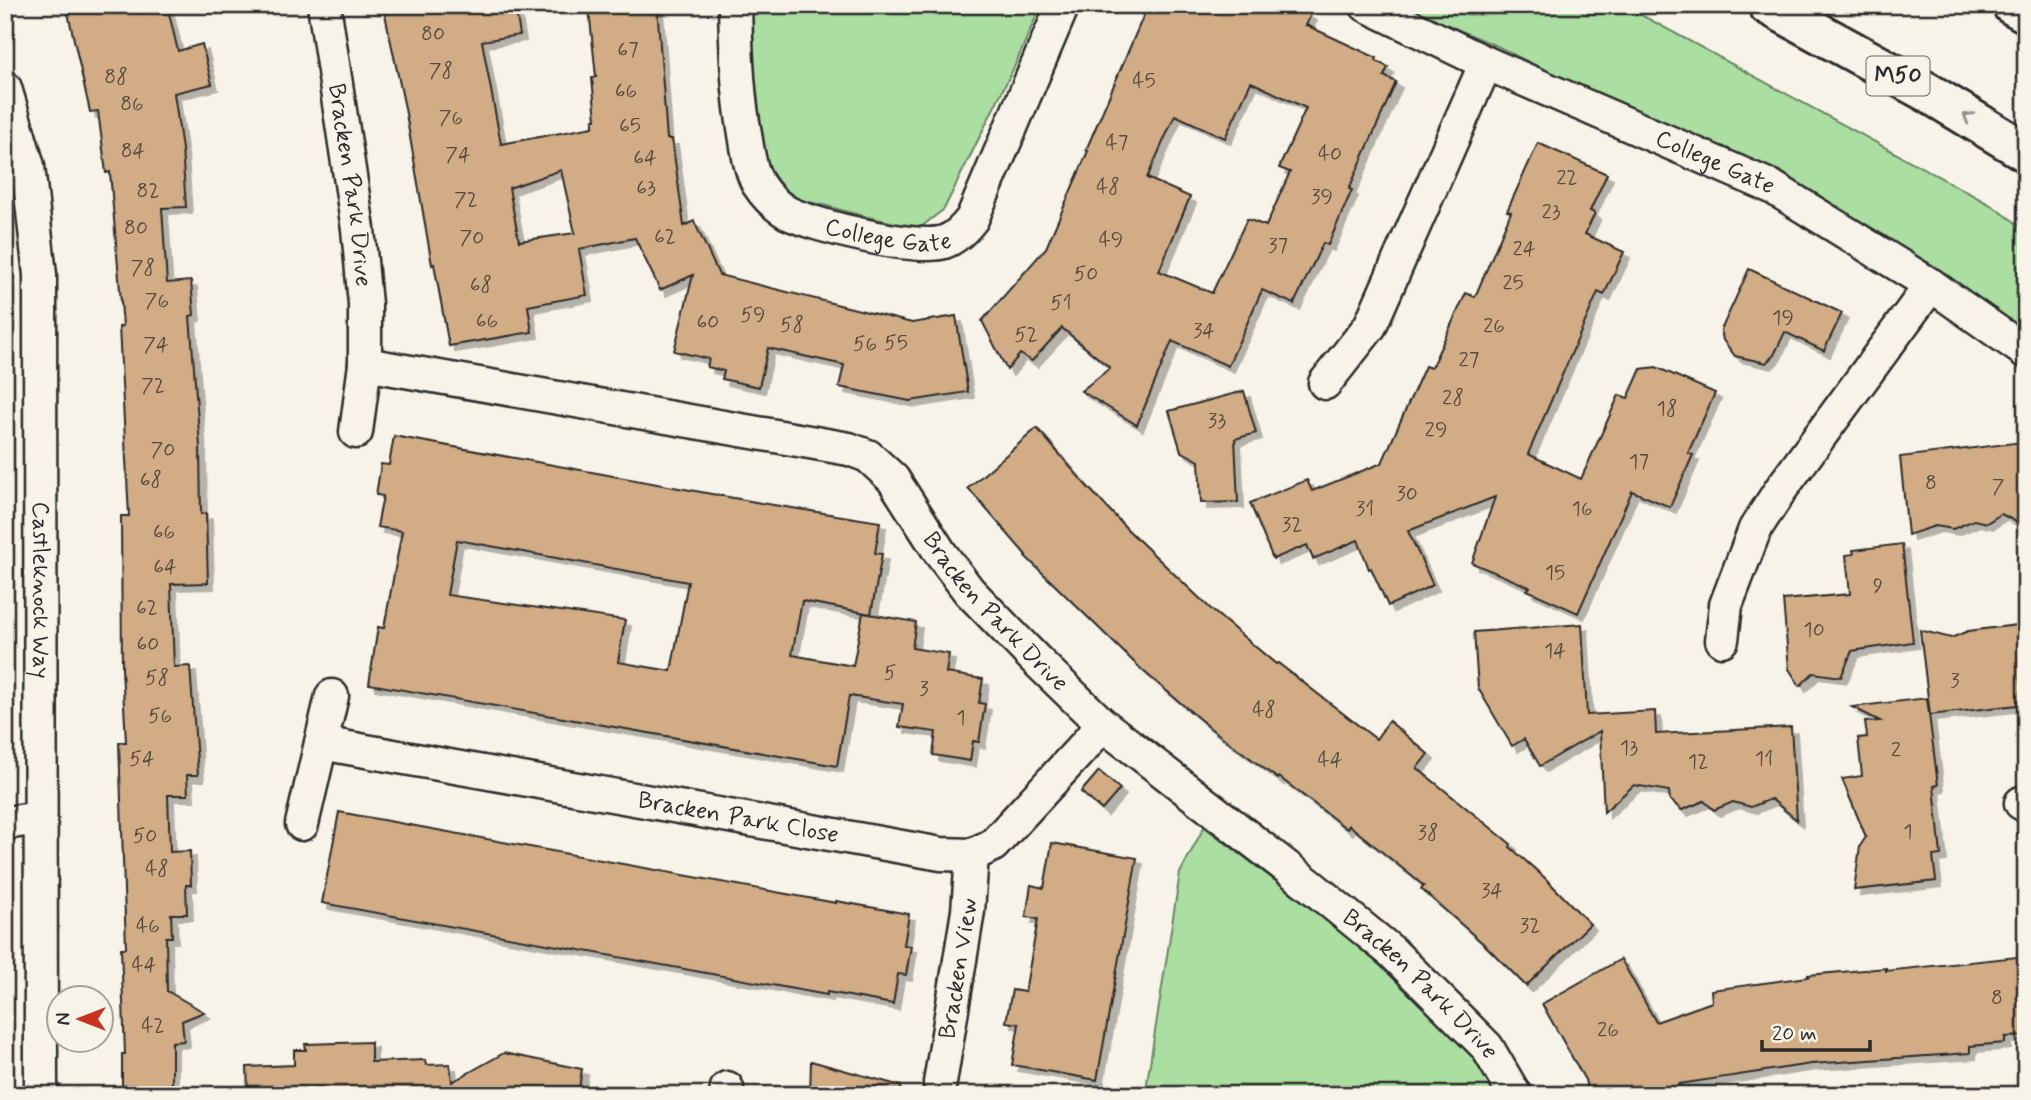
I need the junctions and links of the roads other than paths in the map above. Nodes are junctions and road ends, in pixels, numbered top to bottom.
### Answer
1 (324, 5) edge
2 (735, 5) edge
3 (1063, 5) edge
4 (1366, 5) edge
5 (1768, 5) edge
6 (2012, 5) edge
7 (2026, 13) edge
8 (1486, 63) junction
9 (5, 88) edge
10 (2026, 152) edge
11 (1931, 285) junction
12 (2026, 352) edge
13 (365, 364) junction
14 (1325, 383) dead end
15 (356, 432) dead end
16 (1722, 640) dead end
17 (332, 696) dead end
18 (1102, 724) junction
19 (321, 743) junction
20 (40, 818) junction
21 (5, 823) edge
22 (302, 824) dead end
23 (972, 855) junction
24 (940, 1083) dead end
25 (41, 1095) edge
26 (1515, 1095) edge

1 - 13 street, Bracken Park Drive
2 - 3 street, College Gate
4 - 8 street, College Gate
10 -> 5 highway, M50
6 - 7 highway
8 - 11 street, College Gate
8 - 14 street
9 - 20 street, Castleknock Way
11 - 12 street, College Gate
11 - 16 street
13 - 15 street, Bracken Park Drive
13 - 18 street, Bracken Park Drive
17 - 19 street
18 - 23 street
18 - 26 street, Bracken Park Drive
19 - 22 street
19 - 23 street, Bracken Park Close
20 - 21 street
20 - 25 street, Castleknock Way
23 - 24 street, Bracken View

